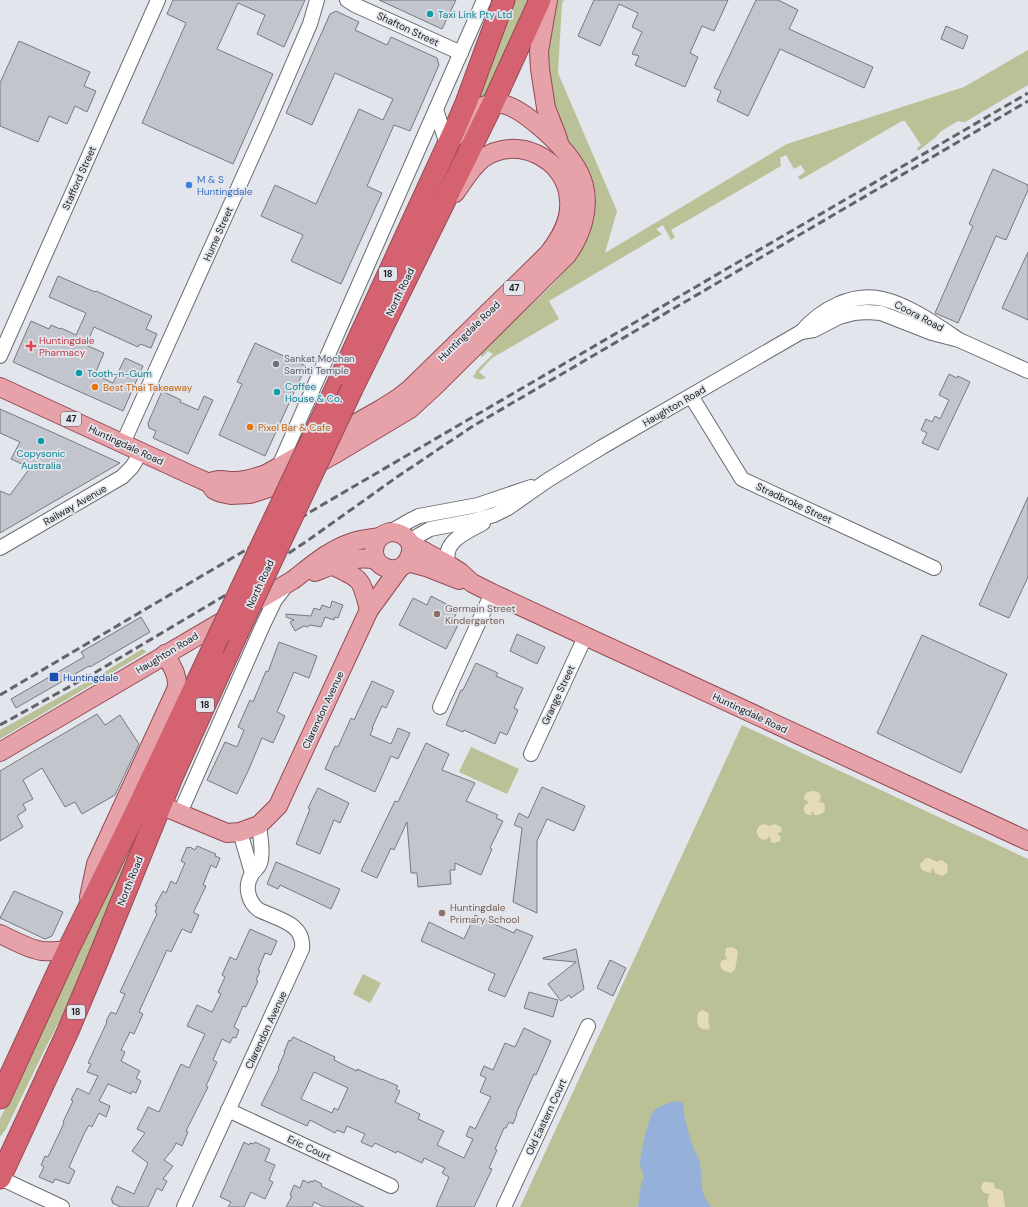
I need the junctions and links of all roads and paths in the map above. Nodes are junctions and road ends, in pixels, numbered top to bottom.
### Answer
1 (158, 0) edge
2 (317, 0) edge
3 (324, 0) edge
4 (340, 0) edge
5 (484, 0) edge
6 (504, 0) edge
7 (540, 0) edge
8 (548, 0) edge
9 (351, 2) edge
10 (310, 24) junction
11 (461, 53) junction
12 (493, 104) junction
13 (436, 109) junction
14 (448, 142) junction
15 (559, 145) junction
16 (438, 216) junction
17 (876, 298) joint
18 (873, 312) joint
19 (801, 332) junction
20 (959, 340) junction
21 (0, 356) edge
22 (1028, 371) edge
23 (0, 387) edge
24 (691, 396) junction
25 (123, 443) junction
26 (141, 452) junction
27 (279, 466) junction
28 (548, 480) junction
29 (209, 483) junction
30 (502, 511) junction
31 (385, 534) junction
32 (411, 543) junction
33 (0, 548) edge
34 (377, 560) junction
35 (449, 564) junction
36 (332, 565) junction
37 (403, 566) junction
38 (934, 568) dead end
39 (292, 580) junction
40 (472, 583) junction
41 (492, 592) junction
42 (369, 610) junction
43 (586, 635) junction
44 (166, 654) junction
45 (440, 707) dead end
46 (0, 752) edge
47 (531, 754) dead end
48 (160, 806) junction
49 (180, 814) junction
50 (259, 825) junction
51 (240, 832) junction
52 (1028, 842) edge
53 (252, 873) junction
54 (85, 918) junction
55 (0, 934) edge
56 (68, 950) junction
57 (588, 1026) dead end
58 (0, 1098) edge
59 (228, 1110) junction
60 (0, 1178) edge
61 (390, 1186) dead end
62 (62, 1207) edge
63 (184, 1207) edge
64 (504, 1207) edge

1 - 21 street, Stafford Street
2 - 10 street, Hume Street
3 - 10 street, Hume Street
4 - 9 street, Shafton Street
5 - 11 street
6 - 14 highway, North Road / 18
7 - 12 highway, North Road / 18
8 - 15 main road
9 - 11 street, Shafton Street
10 - 25 street, Hume Street
11 - 13 street
12 - 14 main road
12 - 15 main road, Huntingdale Road / 47
12 - 16 highway, North Road / 18
13 - 14 street
13 - 27 street
14 - 54 highway, North Road / 18, bridge
15 - 29 main road, Huntingdale Road / 47
16 - 27 main road, Huntingdale Road / 47
16 - 48 highway, North Road / 18, bridge
17 - 19 street, Haughton Road
17 - 20 street, Coora Road
18 - 19 street, Haughton Road
18 - 20 street, Coora Road
19 - 24 street, Haughton Road
20 - 22 street, Coora Road
23 - 25 main road, Huntingdale Road / 47
24 - 28 street, Haughton Road
24 - 38 street, Stradbroke Street
25 - 26 main road, Huntingdale Road / 47
26 - 29 main road, Huntingdale Road / 47
26 - 33 street, Railway Avenue
27 - 29 main road, Huntingdale Road / 47
28 - 30 street, Haughton Road
28 - 31 street, Haughton Road
30 - 32 street, Haughton Road
30 - 35 street
31 - 32 main road
31 - 34 main road
31 - 39 main road, Haughton Road
32 - 35 main road, Huntingdale Road
32 - 37 main road
34 - 36 main road, Haughton Road
34 - 37 main road
34 - 42 main road, Clarendon Avenue
35 - 40 main road, Huntingdale Road
36 - 39 main road, Haughton Road
36 - 42 main road
37 - 40 main road, Huntingdale Road
37 - 42 main road, Clarendon Avenue
39 - 44 main road, Haughton Road
39 - 49 street, North Road
40 - 41 main road, Huntingdale Road
41 - 43 main road, Huntingdale Road
41 - 45 street
42 - 50 main road, Clarendon Avenue
43 - 47 street, Grange Street
43 - 52 main road, Huntingdale Road
44 - 46 main road, Haughton Road
44 - 54 main road
48 - 49 main road, Clarendon Avenue
48 - 60 highway, North Road / 18
49 - 51 main road, Clarendon Avenue
50 - 51 main road, Clarendon Avenue
50 - 53 street, Clarendon Avenue
51 - 53 street, Clarendon Avenue
53 - 59 street, Clarendon Avenue
54 - 56 highway, North Road / 18
55 - 56 main road
56 - 58 highway, North Road / 18
57 - 64 street, Old Eastern Court
59 - 61 street, Eric Court
59 - 63 street, Clarendon Avenue
60 - 62 street

